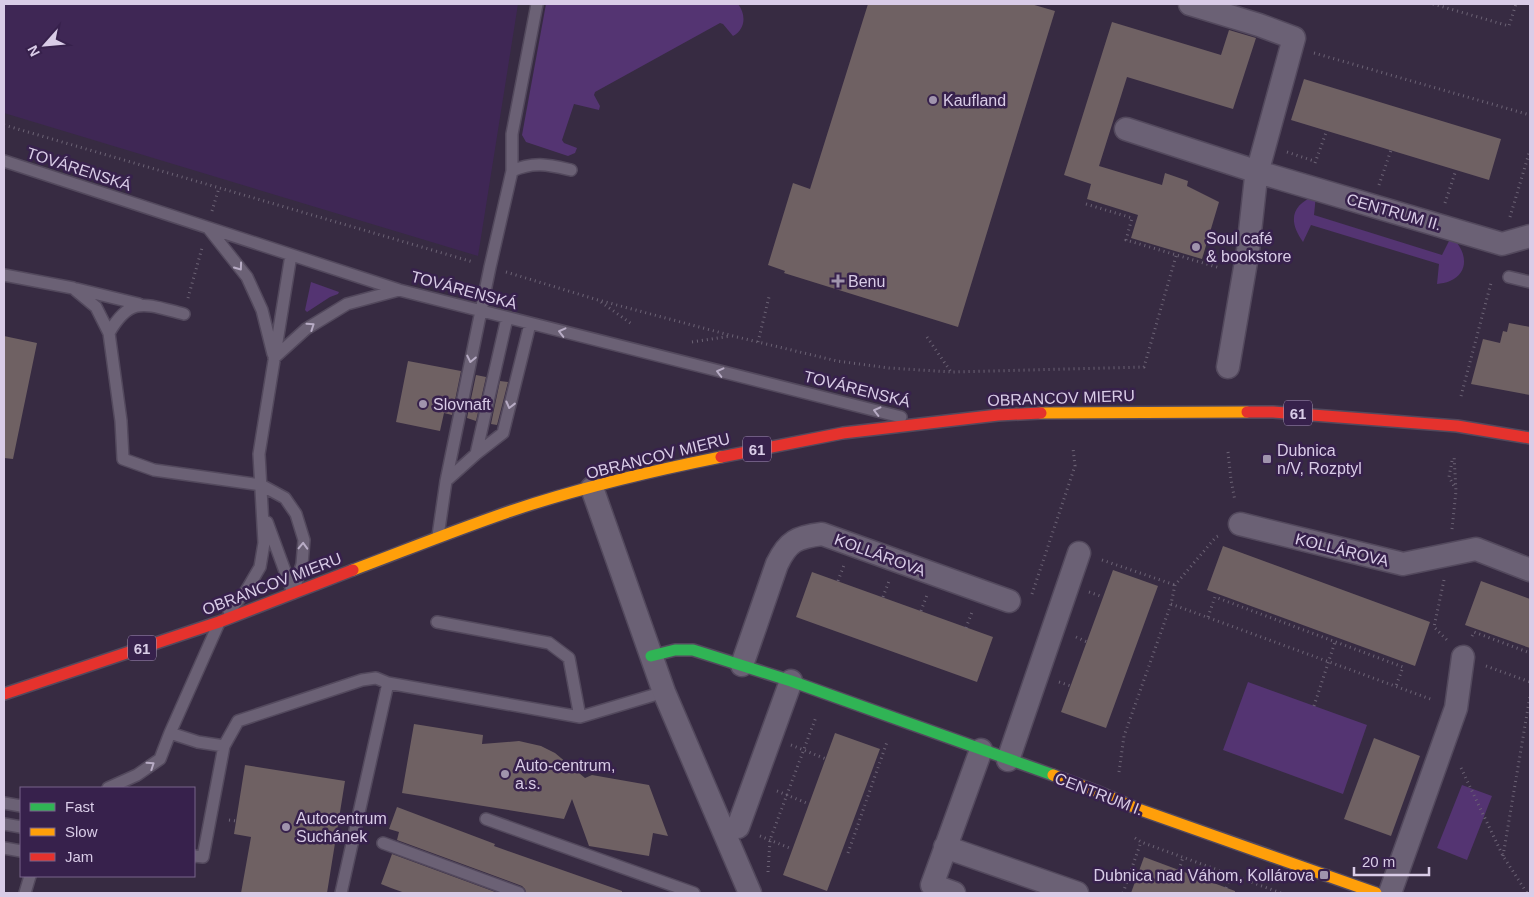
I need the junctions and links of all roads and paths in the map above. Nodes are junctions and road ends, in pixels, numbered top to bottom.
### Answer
1 (537, 4) edge
2 (1433, 4) edge
3 (1516, 4) edge
4 (1201, 5) edge
5 (1291, 47) junction
6 (1530, 115) edge
7 (4, 125) edge
8 (1126, 129) dead end
9 (1326, 130) dead end
10 (1391, 150) dead end
11 (1286, 152) dead end
12 (4, 161) edge
13 (1316, 162) junction
14 (570, 170) dead end
15 (1456, 170) dead end
16 (512, 171) junction
17 (1258, 172) junction
18 (1380, 182) junction
19 (1389, 184) dead end
20 (1308, 187) junction
21 (218, 188) junction
22 (1436, 198) dead end
23 (1446, 201) junction
24 (1086, 204) dead end
25 (1455, 204) dead end
26 (1372, 206) junction
27 (212, 213) dead end
28 (1438, 225) junction
29 (209, 229) junction
30 (1530, 236) edge
31 (201, 251) dead end
32 (291, 255) junction
33 (1176, 256) junction
34 (490, 267) junction
35 (4, 275) edge
36 (1243, 275) junction
37 (1509, 277) dead end
38 (192, 281) dead end
39 (1530, 282) edge
40 (73, 288) junction
41 (399, 290) junction
42 (769, 297) dead end
43 (598, 300) junction
44 (146, 305) junction
45 (481, 312) junction
46 (184, 314) dead end
47 (508, 318) junction
48 (530, 324) junction
49 (633, 325) dead end
50 (109, 333) junction
51 (733, 336) junction
52 (927, 337) dead end
53 (692, 342) dead end
54 (758, 342) junction
55 (274, 358) junction
56 (1228, 367) dead end
57 (952, 372) junction
58 (925, 423) junction
59 (1530, 438) edge
60 (1073, 448) dead end
61 (1228, 452) dead end
62 (476, 454) junction
63 (1231, 480) dead end
64 (446, 481) junction
65 (261, 485) junction
66 (592, 488) junction
67 (1456, 491) junction
68 (264, 514) junction
69 (1240, 524) joint
70 (438, 538) junction
71 (1050, 544) junction
72 (1079, 552) junction
73 (1449, 554) junction
74 (1530, 570) edge
75 (1175, 585) junction
76 (293, 593) junction
77 (1009, 600) joint
78 (1171, 604) junction
79 (1208, 617) junction
80 (219, 622) junction
81 (437, 622) dead end
82 (1335, 642) junction
83 (1530, 653) edge
84 (651, 656) junction
85 (1463, 657) joint
86 (1328, 661) junction
87 (742, 666) junction
88 (791, 681) junction
89 (388, 683) junction
90 (1396, 686) junction
91 (664, 692) junction
92 (4, 694) edge
93 (1530, 696) edge
94 (1314, 706) dead end
95 (1456, 708) junction
96 (817, 716) dead end
97 (580, 717) junction
98 (170, 733) junction
99 (890, 734) dead end
100 (771, 737) junction
101 (1446, 738) junction
102 (224, 746) junction
103 (804, 750) junction
104 (981, 750) junction
105 (826, 759) dead end
106 (1008, 760) junction
107 (1118, 773) dead end
108 (754, 782) junction
109 (110, 787) edge
110 (787, 795) junction
111 (4, 803) edge
112 (809, 804) dead end
113 (20, 806) edge
114 (1138, 809) junction
115 (486, 819) dead end
116 (4, 824) edge
117 (20, 827) edge
118 (738, 827) joint
119 (770, 840) junction
120 (1141, 842) junction
121 (383, 843) dead end
122 (945, 847) junction
123 (4, 848) edge
124 (792, 849) dead end
125 (20, 851) edge
126 (848, 853) dead end
127 (195, 856) edge
128 (1504, 856) junction
129 (1184, 857) junction
130 (1179, 870) dead end
131 (1231, 875) junction
132 (768, 876) dead end
133 (30, 877) edge
134 (1226, 888) dead end
135 (25, 893) edge
136 (341, 893) edge
137 (519, 893) edge
138 (694, 893) edge
139 (750, 893) edge
140 (954, 893) edge
141 (1077, 893) edge
142 (1123, 893) edge
143 (1281, 893) edge
144 (1376, 893) edge
145 (1390, 893) edge
146 (1527, 893) edge

1 - 16 lane
2 - 3 path
4 - 5 street
5 - 6 path
5 - 17 street
7 - 21 path
8 - 17 street, CENTRUM II.
9 - 13 path
10 - 18 path
11 - 13 path
12 - 29 lane, TOVÁRENSKÁ
13 - 20 path
14 - 16 lane
15 - 23 path
16 - 34 lane
17 - 20 street, CENTRUM II.
17 - 36 street
18 - 19 path
18 - 26 path
20 - 26 street, CENTRUM II.
21 - 27 path
21 - 34 path
22 - 23 path
23 - 25 path
23 - 28 path
24 - 33 path
26 - 28 street, CENTRUM II.
28 - 30 street, CENTRUM II.
29 - 32 lane, TOVÁRENSKÁ
29 -> 55 lane
31 - 38 path
32 - 41 lane, TOVÁRENSKÁ
32 - 55 lane
33 - 36 path
33 - 57 path
34 - 43 path
34 - 45 lane
35 - 40 lane
36 - 56 street
37 - 39 lane
40 - 44 lane
40 - 50 lane
41 - 45 lane, TOVÁRENSKÁ
55 -> 41 lane
42 - 54 path
43 - 49 path
43 - 51 path
44 - 46 lane
44 - 50 lane
45 - 47 lane, TOVÁRENSKÁ
45 -> 64 lane
47 - 48 lane, TOVÁRENSKÁ
47 - 62 lane
58 -> 48 lane, TOVÁRENSKÁ
48 -> 62 lane
50 - 65 lane
51 - 53 path
51 - 54 path
52 - 57 path
54 - 57 path
55 - 65 lane
58 - 59 main road, OBRANCOV MIERU / 61
58 - 66 main road, OBRANCOV MIERU / 61
60 - 71 path
61 - 63 path
62 - 64 lane
64 - 70 lane
65 - 68 lane
76 -> 65 lane
66 - 70 main road, OBRANCOV MIERU / 61
66 - 84 street
67 - 67 path
67 - 73 path
68 - 76 lane
68 - 80 lane
69 - 73 street, KOLLÁROVA
69 - 75 path
70 - 76 main road, OBRANCOV MIERU / 61
71 - 72 path
71 - 77 path
72 - 75 path
72 - 106 street
73 - 74 street, KOLLÁROVA
75 - 78 path
76 - 80 main road, OBRANCOV MIERU / 61
77 - 87 street, KOLLÁROVA
78 - 79 path
78 - 107 path
79 - 82 path
79 - 86 path
80 - 92 main road, OBRANCOV MIERU / 61
80 - 98 lane
81 - 97 lane
82 - 86 path
82 - 90 path
83 - 85 path
84 - 87 main road, CENTRUM I.
84 - 91 street
85 - 95 street
86 - 90 path
86 - 94 path
87 - 88 main road, CENTRUM I.
88 - 100 street
88 - 104 main road, CENTRUM I.
89 - 97 lane
89 - 102 lane
89 - 136 lane
90 - 95 path
91 - 97 lane
91 - 139 street
93 - 128 path
95 - 101 street
96 - 103 path
98 - 102 lane
109 -> 98 lane
99 - 126 path
100 - 103 path
100 - 108 street
101 - 128 path
101 - 145 street
102 - 127 lane
103 - 105 path
103 - 110 path
104 - 106 main road, CENTRUM I.
104 - 122 street
106 - 114 main road, CENTRUM I.
108 - 110 path
108 - 118 street
110 - 112 path
110 - 119 path
111 - 113 lane
114 - 120 path
114 - 144 main road, CENTRUM I.
115 - 138 lane
116 - 117 lane
118 - 119 path
119 - 124 path
119 - 132 path
120 - 129 path
120 - 142 path
121 - 137 lane
122 - 140 street
122 - 141 street
123 - 125 lane
128 - 146 path
129 - 130 path
129 - 131 path
131 - 134 path
131 - 143 path
133 - 135 lane

